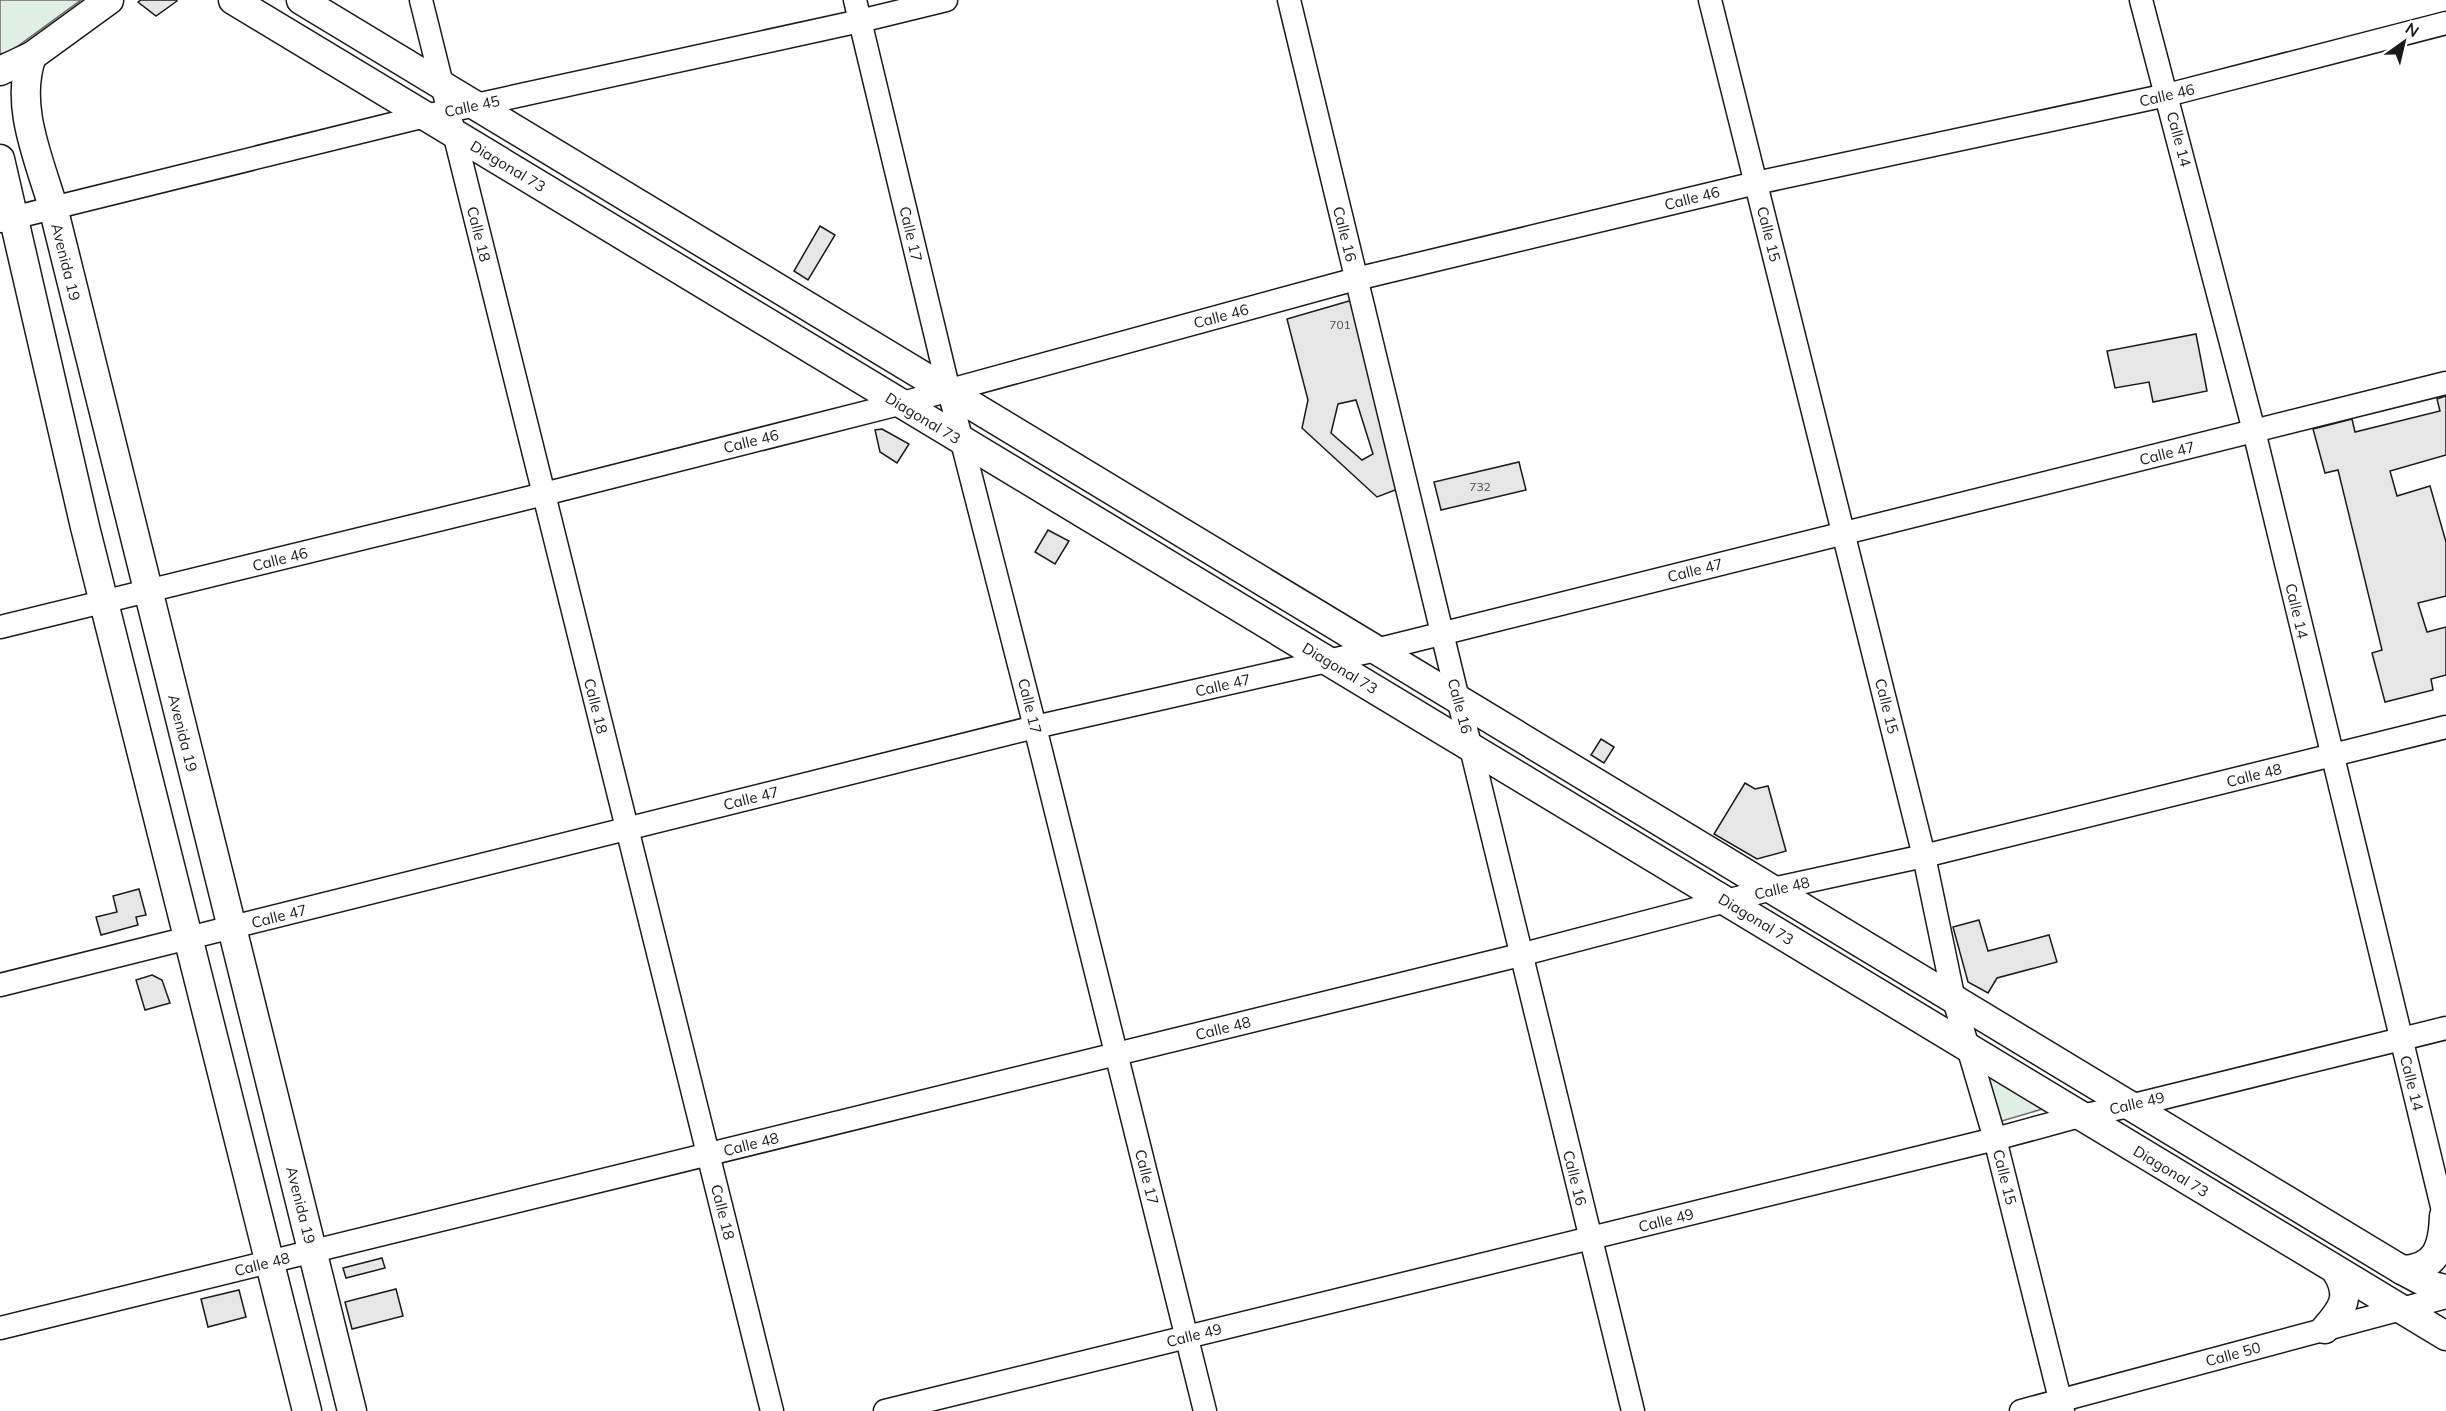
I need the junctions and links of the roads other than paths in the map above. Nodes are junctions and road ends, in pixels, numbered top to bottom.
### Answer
1 (109, 0) edge
2 (233, 0) edge
3 (301, 0) edge
4 (421, 0) edge
5 (946, 0) edge
6 (1289, 0) edge
7 (1710, 0) edge
8 (2141, 0) edge
9 (858, 10) edge
10 (2446, 23) edge
11 (32, 56) junction
12 (0, 71) edge
13 (2168, 95) junction
14 (449, 110) junction
15 (0, 159) edge
16 (1756, 183) junction
17 (53, 207) junction
18 (7, 219) edge
19 (1356, 279) junction
20 (2446, 383) edge
21 (949, 391) junction
22 (899, 404) junction
23 (2254, 431) junction
24 (963, 442) junction
25 (544, 494) junction
26 (1844, 533) junction
27 (148, 591) junction
28 (104, 602) junction
29 (0, 627) edge
30 (1441, 633) junction
31 (1376, 650) junction
32 (1328, 661) junction
33 (1458, 699) junction
34 (1035, 727) junction
35 (2446, 727) edge
36 (1471, 748) junction
37 (2332, 756) junction
38 (627, 829) junction
39 (1924, 856) junction
40 (1772, 889) junction
41 (1725, 901) junction
42 (231, 927) junction
43 (188, 938) junction
44 (1520, 955) junction
45 (0, 985) edge
46 (1954, 1000) junction
47 (2446, 1028) edge
48 (2401, 1040) junction
49 (1969, 1049) junction
50 (1117, 1054) junction
51 (2130, 1106) junction
52 (2080, 1116) junction
53 (1995, 1139) junction
54 (708, 1154) junction
55 (2445, 1220) edge
56 (1590, 1238) junction
57 (312, 1252) junction
58 (269, 1262) junction
59 (2402, 1269) junction
60 (2336, 1270) junction
61 (2446, 1289) edge
62 (2446, 1297) edge
63 (2401, 1310) junction
64 (0, 1329) edge
65 (2325, 1329) junction
66 (2446, 1336) edge
67 (1187, 1337) junction
68 (2062, 1406) edge
69 (307, 1411) edge
70 (352, 1411) edge
71 (772, 1411) edge
72 (885, 1411) edge
73 (1205, 1411) edge
74 (1633, 1411) edge
75 (2021, 1411) edge

1 - 11 main road
2 - 14 main road, Diagonal 73
3 - 14 main road, Diagonal 73
4 - 14 street, Calle 18
5 - 9 street, Calle 45
6 - 19 street, Calle 16
7 - 16 street, Calle 15
8 - 13 street, Calle 14
9 - 14 street, Calle 45
9 - 21 street, Calle 17
10 - 13 street, Calle 46
11 - 12 main road
11 - 17 main road, Avenida 19
13 - 16 street, Calle 46
13 - 23 street, Calle 14
14 - 17 street, Calle 45
14 - 21 main road, Diagonal 73
14 - 22 main road, Diagonal 73
14 - 25 street, Calle 18
15 - 18 main road
16 - 19 street, Calle 46
16 - 26 street, Calle 15
17 - 18 street, Calle 45
17 - 27 main road, Avenida 19
18 - 28 main road
19 - 21 street, Calle 46
19 - 30 street, Calle 16
20 - 23 street, Calle 47
21 - 22 street, Calle 46
21 - 24 street, Calle 17
21 - 31 main road, Diagonal 73
22 - 24 main road, Diagonal 73
22 - 25 street, Calle 46
23 - 26 street, Calle 47
23 - 37 street, Calle 14
24 - 32 main road, Diagonal 73
24 - 34 street, Calle 17
25 - 27 street, Calle 46
25 - 38 street, Calle 18
26 - 30 street, Calle 47
26 - 39 street, Calle 15
27 - 28 street, Calle 46
27 - 42 main road, Avenida 19
28 - 29 street, Calle 46
28 - 43 main road
30 - 31 street, Calle 47
30 - 33 street, Calle 16
31 - 32 street, Calle 47
31 - 33 main road, Diagonal 73
32 - 34 street, Calle 47
32 - 36 main road, Diagonal 73
33 - 36 street, Calle 16
33 - 40 main road, Diagonal 73
34 - 38 street, Calle 47
34 - 50 street, Calle 17
35 - 37 street, Calle 48
36 - 41 main road, Diagonal 73
36 - 44 street, Calle 16
37 - 39 street, Calle 48
37 - 48 street, Calle 14
38 - 42 street, Calle 47
38 - 54 street, Calle 18
39 - 40 street, Calle 48
39 - 46 street, Calle 15
40 - 41 street, Calle 48
40 - 46 main road, Diagonal 73
41 - 44 street, Calle 48
41 - 49 main road, Diagonal 73
42 - 43 street, Calle 47
42 - 57 main road, Avenida 19
43 - 45 street, Calle 47
43 - 58 main road
44 - 50 street, Calle 48
44 - 56 street, Calle 16
46 - 49 street, Calle 15
46 - 51 main road, Diagonal 73
47 - 48 street, Calle 49
48 - 51 street, Calle 49
48 - 55 street, Calle 14
49 - 52 main road, Diagonal 73
49 - 53 street, Calle 15
50 - 54 street, Calle 48
50 - 67 street, Calle 17
51 - 52 street, Calle 49
51 - 59 main road, Diagonal 73
52 - 53 street, Calle 49
52 - 60 main road, Diagonal 73
53 - 56 street, Calle 49
53 - 68 street, Calle 15
54 - 57 street, Calle 48
54 - 71 street, Calle 18
55 - 59 main road
56 - 67 street, Calle 49
56 - 74 street, Calle 16
57 - 58 street, Calle 48
57 - 70 main road, Avenida 19
58 - 64 street, Calle 48
58 - 69 main road
59 - 61 main road, Diagonal 73
60 - 63 main road, Diagonal 73
60 - 65 main road
62 - 63 street, Calle 50
63 - 65 street, Calle 50
63 - 66 main road, Diagonal 73
65 - 68 street, Calle 50
67 - 72 street, Calle 49
67 - 73 street, Calle 17
68 - 75 street, Calle 50

